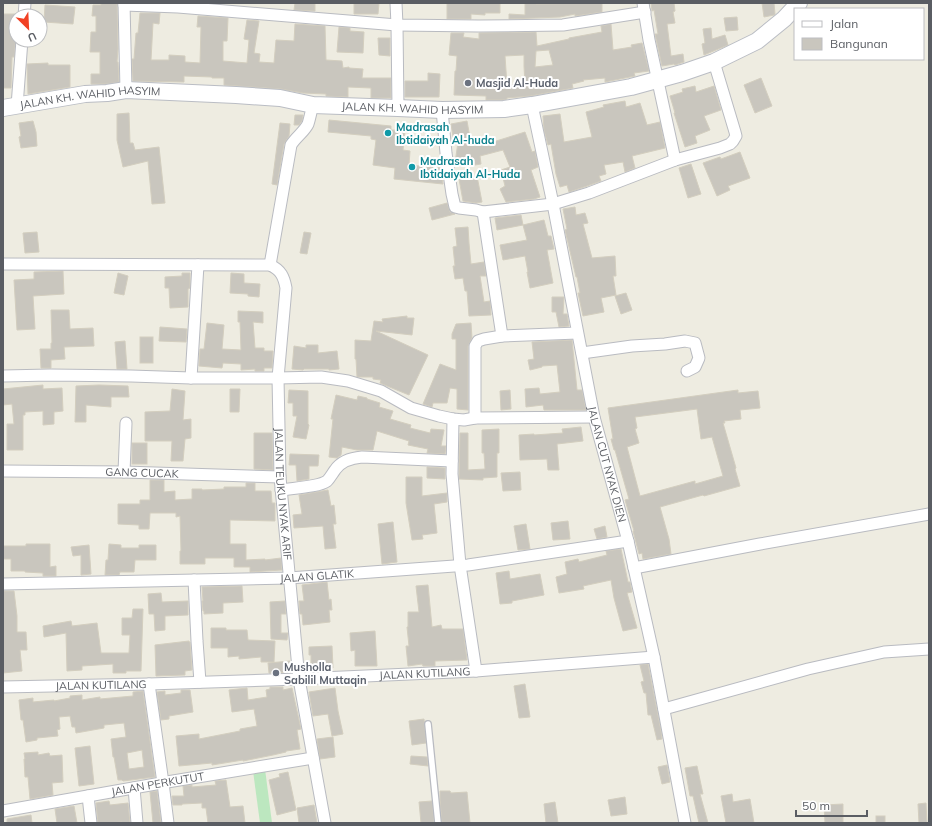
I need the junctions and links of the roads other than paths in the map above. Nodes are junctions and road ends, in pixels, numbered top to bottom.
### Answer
1 (396, 3) edge
2 (124, 4) edge
3 (644, 8) edge
4 (794, 8) edge
5 (397, 26) junction
6 (21, 48) edge
7 (714, 62) junction
8 (658, 79) junction
9 (126, 90) junction
10 (313, 105) junction
11 (532, 105) junction
12 (10, 107) edge
13 (398, 108) junction
14 (442, 110) junction
15 (675, 160) junction
16 (553, 204) junction
17 (484, 212) junction
18 (3, 264) edge
19 (198, 265) junction
20 (270, 265) junction
21 (577, 333) junction
22 (502, 336) junction
23 (582, 353) junction
24 (687, 371) dead end
25 (3, 376) edge
26 (191, 378) junction
27 (278, 378) junction
28 (594, 417) junction
29 (475, 418) junction
30 (453, 419) junction
31 (126, 423) dead end
32 (452, 461) junction
33 (3, 471) edge
34 (124, 472) junction
35 (280, 477) junction
36 (281, 490) junction
37 (929, 514) edge
38 (628, 541) junction
39 (460, 565) junction
40 (634, 568) junction
41 (289, 578) junction
42 (194, 580) junction
43 (3, 584) edge
44 (929, 649) edge
45 (654, 657) junction
46 (476, 671) junction
47 (299, 679) junction
48 (200, 682) junction
49 (149, 684) junction
50 (3, 687) edge
51 (664, 709) junction
52 (428, 724) dead end
53 (313, 758) junction
54 (163, 783) junction
55 (134, 788) junction
56 (88, 796) junction
57 (3, 811) edge
58 (91, 823) edge
59 (137, 823) edge
60 (168, 823) edge
61 (326, 823) edge
62 (438, 823) edge
63 (685, 823) edge

1 - 5 street
2 - 5 street
2 - 9 street
3 - 5 street
3 - 8 street
4 - 7 street, JALAN KH. WAHID HASYIM
5 - 13 street
6 - 12 street
7 - 8 street, JALAN KH. WAHID HASYIM
7 - 15 street
8 - 11 street, JALAN KH. WAHID HASYIM
8 - 15 street
9 - 10 street, JALAN KH. WAHID HASYIM
9 - 12 street, JALAN KH. WAHID HASYIM
10 - 13 street, JALAN KH. WAHID HASYIM
10 - 20 street
11 - 14 street, JALAN KH. WAHID HASYIM
11 - 16 street, JALAN CUT NYAK DIEN
13 - 14 street, JALAN KH. WAHID HASYIM
14 - 17 street
15 - 16 street
16 - 17 street
16 - 21 street, JALAN CUT NYAK DIEN
17 - 22 street
18 - 19 street
19 - 20 street
19 - 26 street
20 - 27 street, JALAN TEUKU NYAK ARIF
21 - 22 street
21 - 23 street, JALAN CUT NYAK DIEN
22 - 29 street
23 - 24 street
23 - 28 street, JALAN CUT NYAK DIEN
25 - 26 street
26 - 27 street
27 - 30 street
27 - 35 street, JALAN TEUKU NYAK ARIF
28 - 29 street
28 - 38 street, JALAN CUT NYAK DIEN
29 - 30 street
30 - 32 street
31 - 34 street
32 - 36 street
32 - 39 street
33 - 34 street, GANG CUCAK
34 - 35 street, GANG CUCAK
35 - 36 street, JALAN TEUKU NYAK ARIF
36 - 41 street, JALAN TEUKU NYAK ARIF
37 - 40 street
38 - 39 street, JALAN GLATIK
38 - 40 street, JALAN CUT NYAK DIEN
39 - 41 street, JALAN GLATIK
39 - 46 street
40 - 45 street, JALAN CUT NYAK DIEN
41 - 42 street, JALAN GLATIK
41 - 47 street, JALAN TEUKU NYAK ARIF
42 - 43 street, JALAN GLATIK
42 - 48 street
44 - 51 street
45 - 46 street, JALAN KUTILANG
45 - 51 street, JALAN CUT NYAK DIEN
46 - 47 street, JALAN KUTILANG
47 - 48 street, JALAN KUTILANG
47 - 53 street, JALAN TEUKU NYAK ARIF
48 - 49 street, JALAN KUTILANG
49 - 50 street, JALAN KUTILANG
49 - 54 street
51 - 63 street, JALAN CUT NYAK DIEN
52 - 62 lane
53 - 54 street, JALAN PERKUTUT
53 - 61 street, JALAN TEUKU NYAK ARIF
54 - 55 street, JALAN PERKUTUT
54 - 60 street
55 - 56 street, JALAN PERKUTUT
55 - 59 street
56 - 57 street, JALAN PERKUTUT
56 - 58 street

